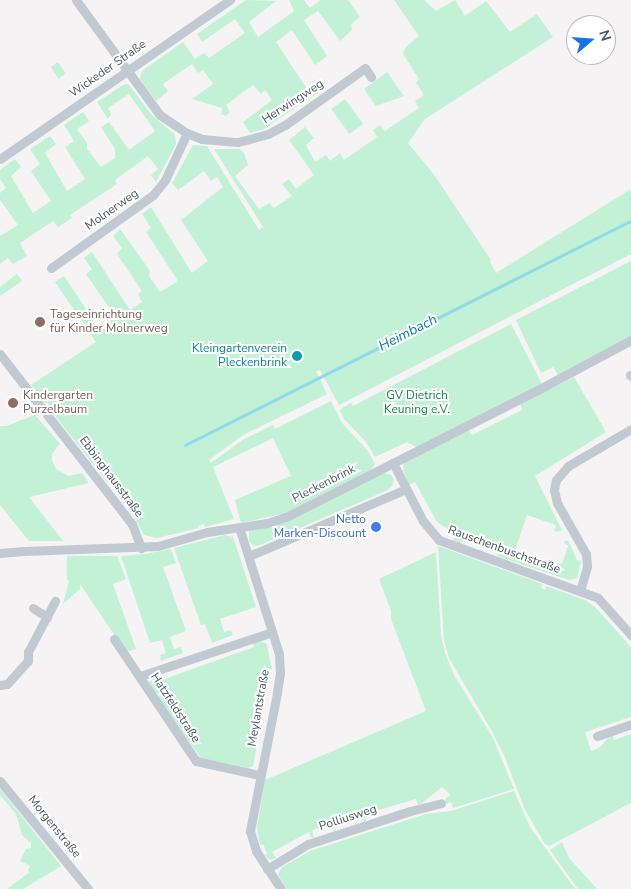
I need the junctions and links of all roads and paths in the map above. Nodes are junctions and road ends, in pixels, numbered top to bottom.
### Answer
1 (76, 0) edge
2 (230, 0) edge
3 (127, 71) junction
4 (371, 77) dead end
5 (187, 133) junction
6 (0, 159) edge
7 (51, 268) dead end
8 (631, 340) edge
9 (0, 354) edge
10 (631, 430) edge
11 (393, 463) junction
12 (406, 488) junction
13 (239, 527) junction
14 (141, 548) junction
15 (0, 553) edge
16 (249, 556) junction
17 (580, 590) junction
18 (55, 601) dead end
19 (33, 608) dead end
20 (47, 617) junction
21 (272, 632) junction
22 (631, 635) edge
23 (114, 639) dead end
24 (140, 676) junction
25 (0, 685) edge
26 (631, 724) edge
27 (597, 736) dead end
28 (259, 774) junction
29 (0, 781) edge
30 (441, 803) dead end
31 (267, 869) junction
32 (88, 889) edge
33 (281, 889) edge

1 - 3 street, Herwingweg
2 - 3 street, Wickeder Straße
3 - 5 street, Herwingweg
3 - 6 street, Wickeder Straße
4 - 5 street, Herwingweg
5 - 7 street, Molnerweg
8 - 11 street, Pleckenbrink
9 - 14 street, Ebbinghausstraße
10 - 17 street
11 - 12 street, Rauschenbuschstraße
11 - 13 street, Pleckenbrink
12 - 16 street
12 - 17 street, Rauschenbuschstraße
13 - 14 street, Pleckenbrink
13 - 16 street, Meylantstraße
14 - 15 street, Pleckenbrink
16 - 21 street, Meylantstraße
17 - 22 street, Rauschenbuschstraße
18 - 20 street
19 - 20 street
20 - 25 street
21 - 24 street
21 - 28 street, Meylantstraße
23 - 24 street, Hatzfeldstraße
24 - 28 street, Hatzfeldstraße
26 - 27 street
28 - 31 street, Meylantstraße
29 - 32 street, Morgenstraße
30 - 31 street, Polliusweg
31 - 33 street, Meylantstraße

